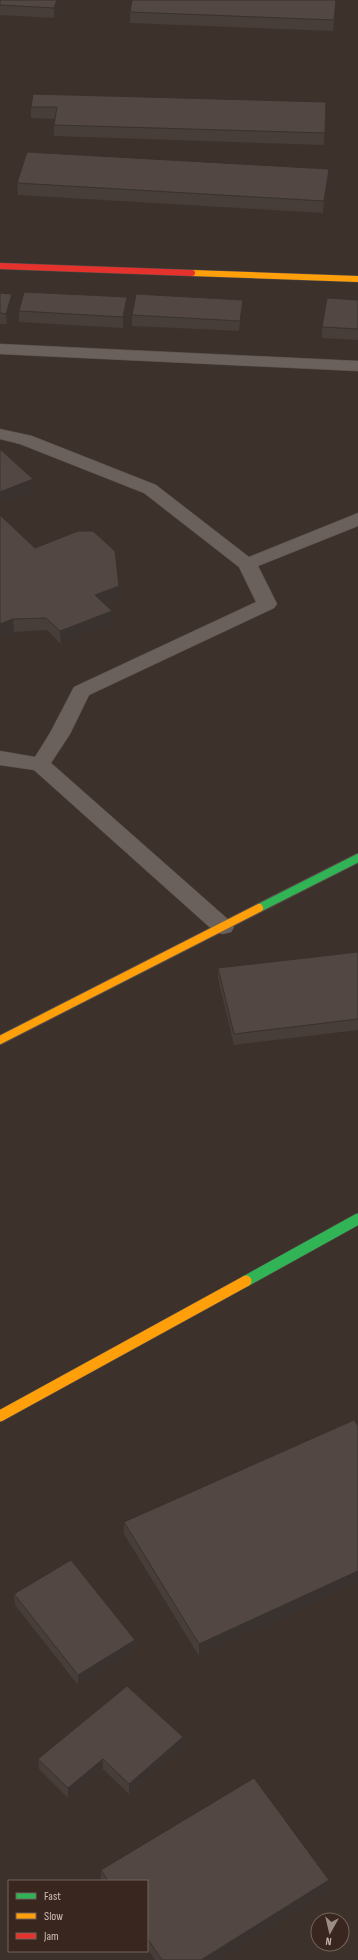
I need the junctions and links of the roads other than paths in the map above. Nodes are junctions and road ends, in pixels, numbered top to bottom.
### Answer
1 (0, 266) edge
2 (358, 279) edge
3 (0, 349) edge
4 (358, 366) edge
5 (0, 434) edge
6 (358, 519) edge
7 (247, 564) junction
8 (0, 758) edge
9 (40, 764) junction
10 (358, 858) edge
11 (223, 927) junction
12 (0, 1040) edge
13 (358, 1219) edge
14 (0, 1416) edge

1 - 2 street
3 - 4 lane
5 - 7 lane
6 - 7 lane
7 - 9 lane
8 - 9 lane
9 - 11 lane
10 - 11 street
11 - 12 street
13 - 14 street

